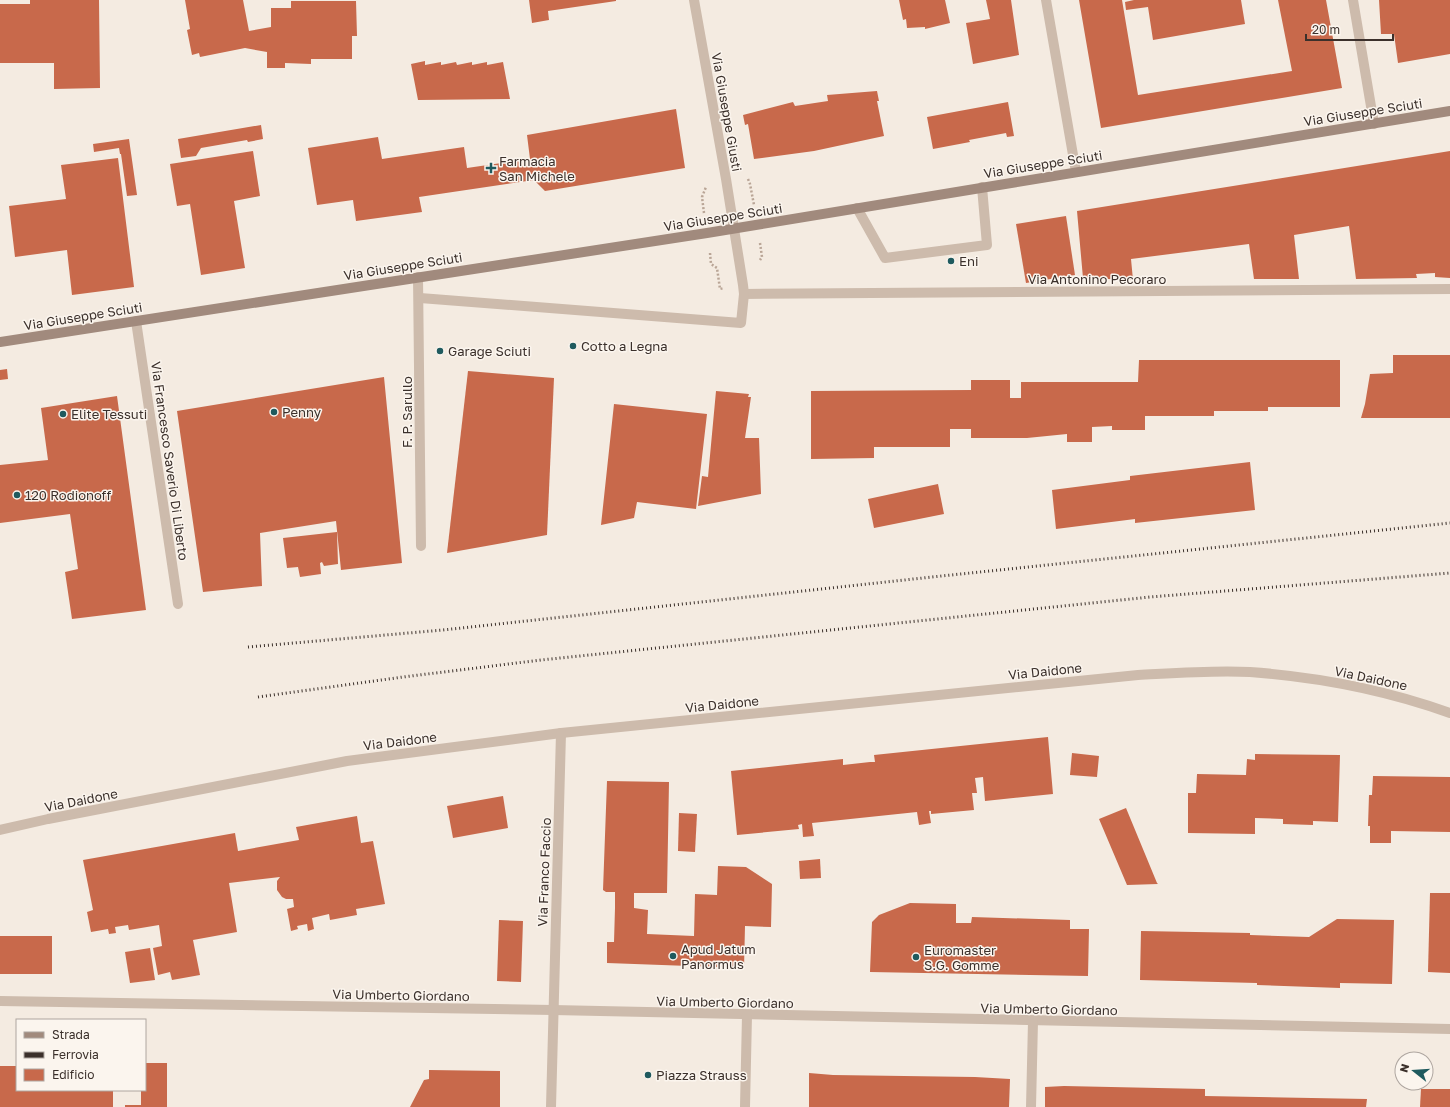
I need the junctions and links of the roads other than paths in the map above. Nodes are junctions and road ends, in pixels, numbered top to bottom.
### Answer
1 (694, 0) edge
2 (1046, 0) edge
3 (1353, 0) edge
4 (1450, 111) edge
5 (1374, 124) junction
6 (1076, 172) junction
7 (982, 187) junction
8 (857, 208) junction
9 (734, 228) junction
10 (418, 277) junction
11 (1450, 289) edge
12 (744, 294) junction
13 (420, 298) junction
14 (136, 321) junction
15 (0, 342) edge
16 (421, 546) dead end
17 (178, 604) dead end
18 (1450, 713) edge
19 (561, 733) junction
20 (0, 830) edge
21 (0, 1001) edge
22 (553, 1010) junction
23 (747, 1015) junction
24 (1033, 1021) junction
25 (1450, 1029) edge
26 (551, 1107) edge
27 (745, 1107) edge
28 (1031, 1107) edge

1 - 9 street, Via Giuseppe Giusti
2 - 6 street
3 - 5 street
4 - 5 street, Via Giuseppe Sciuti
5 - 6 street, Via Giuseppe Sciuti
6 - 7 street, Via Giuseppe Sciuti
7 - 8 street, Via Giuseppe Sciuti
7 - 8 street
8 - 9 street, Via Giuseppe Sciuti
9 - 10 street, Via Giuseppe Sciuti
9 - 12 street, Via Giuseppe Giusti
10 - 13 street, F. P. Sarullo
10 - 14 street, Via Giuseppe Sciuti
11 - 12 street, Via Antonino Pecoraro
12 - 13 street, Via Giuseppe Giusti
13 - 16 street, F. P. Sarullo
14 - 15 street, Via Giuseppe Sciuti
14 - 17 street, Via Francesco Saverio Di Liberto
18 - 19 street, Via Daidone
19 - 20 street, Via Daidone
19 - 22 street, Via Franco Faccio
21 - 22 street, Via Umberto Giordano
22 - 23 street, Via Umberto Giordano
22 - 26 street, Via Franco Faccio
23 - 24 street, Via Umberto Giordano
23 - 27 street
24 - 25 street, Via Umberto Giordano
24 - 28 street

